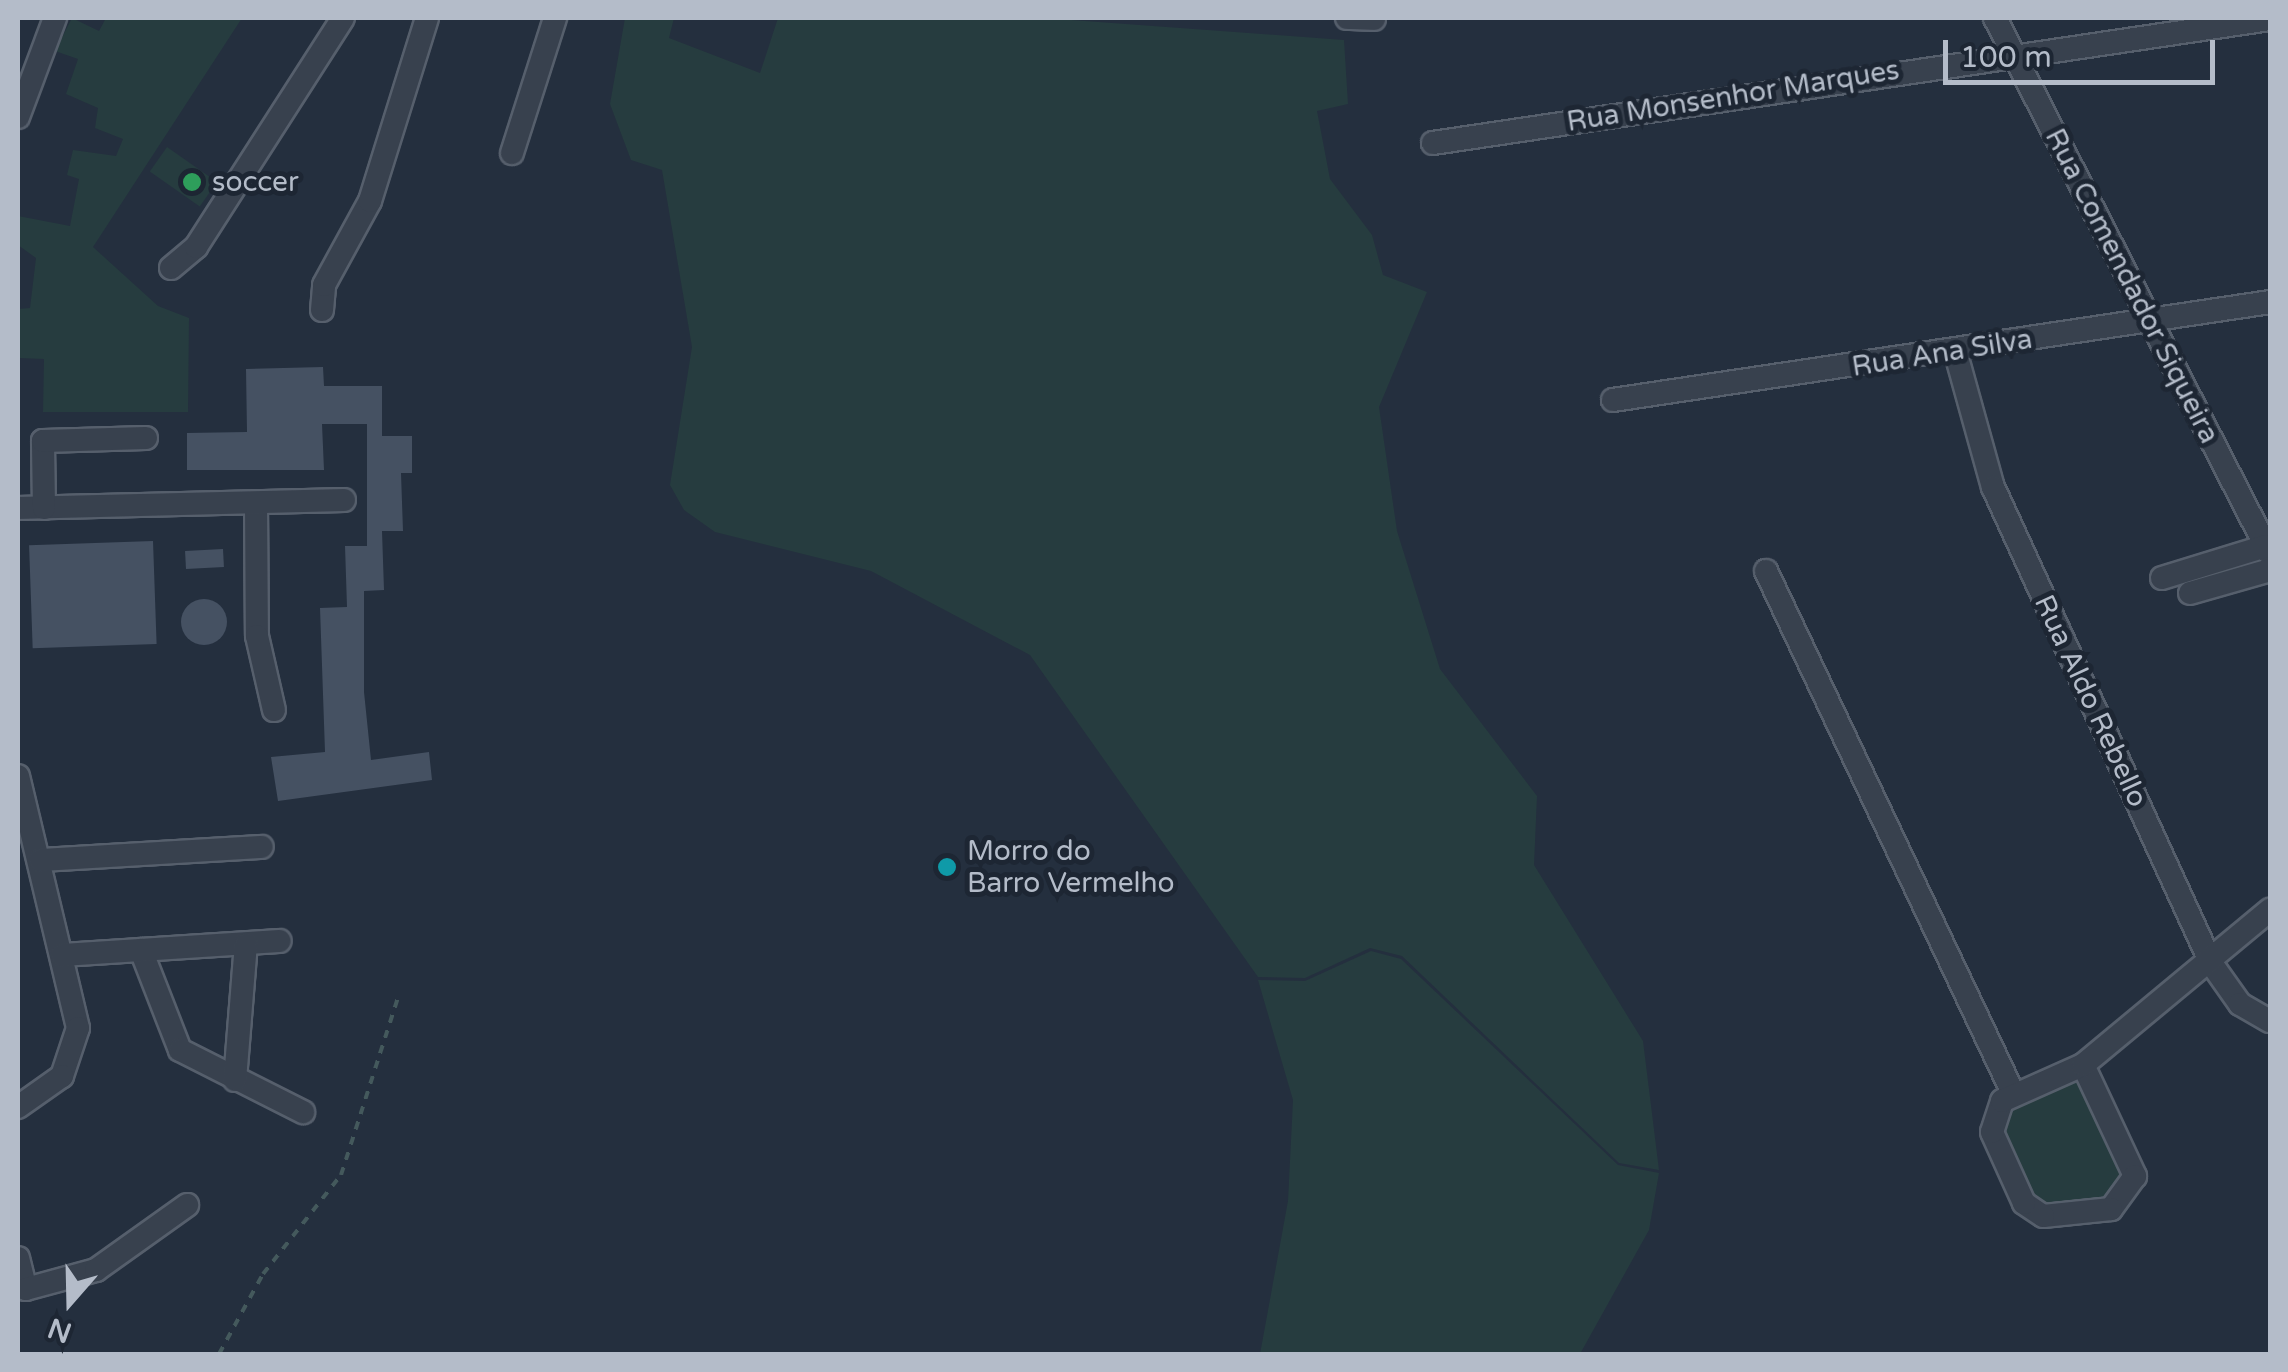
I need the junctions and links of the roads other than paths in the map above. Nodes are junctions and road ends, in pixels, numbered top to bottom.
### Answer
1 (54, 18) edge
2 (343, 18) edge
3 (427, 18) edge
4 (555, 18) edge
5 (1347, 18) edge
6 (1995, 18) edge
7 (1374, 19) edge
8 (2270, 19) edge
9 (2169, 24) edge
10 (18, 37) edge
11 (41, 46) junction
12 (2012, 52) junction
13 (18, 117) edge
14 (1433, 143) dead end
15 (512, 153) dead end
16 (172, 268) dead end
17 (2270, 302) edge
18 (322, 310) dead end
19 (2148, 318) junction
20 (1956, 354) junction
21 (1614, 400) dead end
22 (146, 438) dead end
23 (344, 500) dead end
24 (256, 503) junction
25 (18, 508) edge
26 (44, 508) junction
27 (2269, 557) edge
28 (1766, 572) dead end
29 (2162, 578) dead end
30 (2190, 593) dead end
31 (274, 710) dead end
32 (18, 776) edge
33 (262, 847) dead end
34 (40, 860) junction
35 (2270, 910) edge
36 (280, 941) dead end
37 (246, 944) junction
38 (141, 950) junction
39 (62, 954) junction
40 (2211, 964) junction
41 (2270, 1021) edge
42 (2083, 1064) junction
43 (235, 1080) junction
44 (2013, 1094) junction
45 (18, 1107) edge
46 (303, 1112) dead end
47 (187, 1205) dead end
48 (18, 1258) edge
49 (22, 1290) edge

1 - 11 street
2 - 16 street
3 - 18 street
4 - 15 street
5 - 7 street
6 - 12 street, Rua Comendador Siqueira
8 - 9 street, Rua Monsenhor Marques
9 - 12 street, Rua Monsenhor Marques
10 - 11 street
11 - 13 street
12 - 14 street, Rua Monsenhor Marques
12 - 19 street, Rua Comendador Siqueira
17 - 19 street, Rua Ana Silva
19 - 20 street, Rua Ana Silva
19 - 27 street, Rua Comendador Siqueira
20 - 21 street, Rua Ana Silva
20 - 40 street, Rua Aldo Rebello
22 - 26 street
23 - 24 street
24 - 26 street
24 - 31 street
25 - 26 street
27 - 29 street
27 - 30 street
28 - 44 street
32 - 34 street
33 - 34 street
34 - 39 street
35 - 40 street
36 - 37 street
37 - 38 street
37 - 43 street
38 - 39 street
38 - 43 street
39 - 45 street
40 - 41 street, Rua Aldo Rebello
40 - 42 street
42 - 44 street
42 - 44 street
43 - 46 street
47 - 49 street
48 - 49 street

